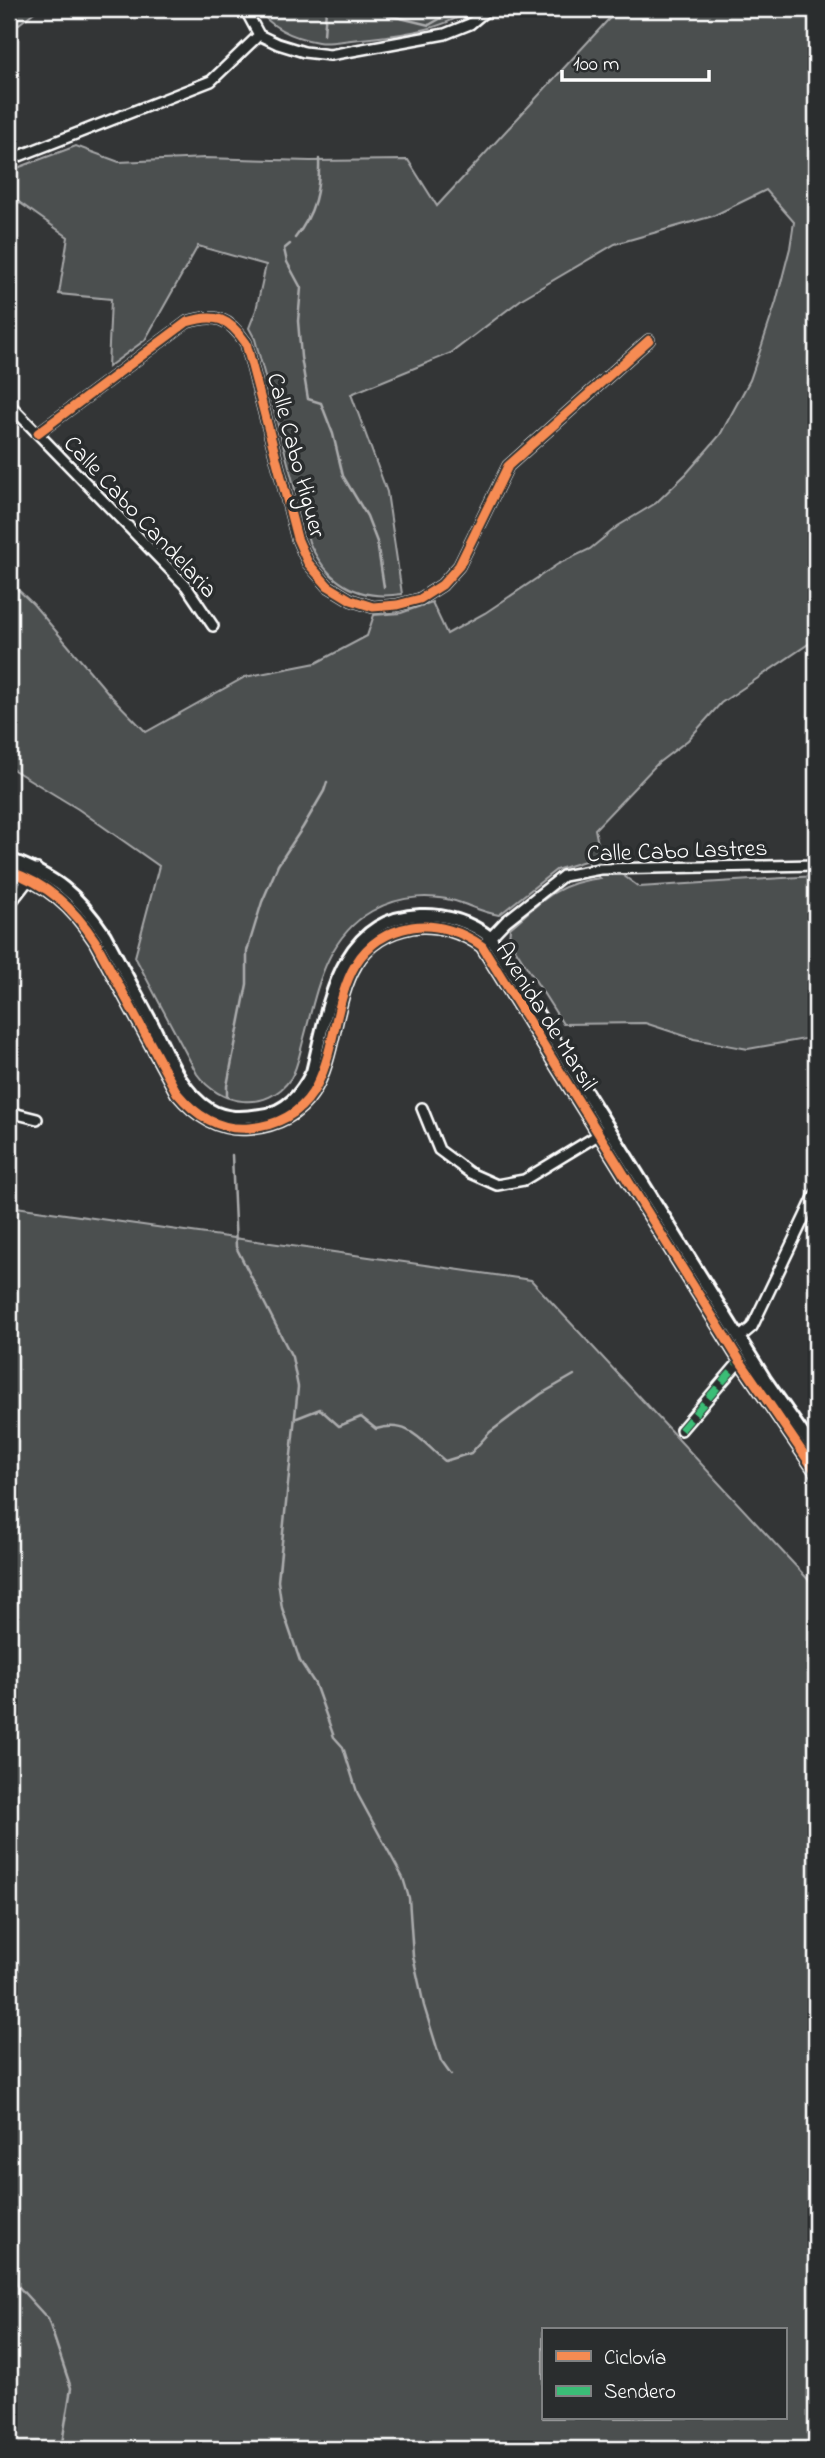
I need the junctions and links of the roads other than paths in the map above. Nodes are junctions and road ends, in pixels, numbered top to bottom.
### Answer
1 (245, 9) edge
2 (488, 9) edge
3 (259, 35) junction
4 (9, 160) edge
5 (649, 340) dead end
6 (9, 404) edge
7 (38, 433) junction
8 (214, 626) dead end
9 (9, 859) edge
10 (816, 865) edge
11 (9, 871) edge
12 (34, 874) junction
13 (9, 905) edge
14 (486, 942) junction
15 (422, 1108) dead end
16 (9, 1112) edge
17 (37, 1119) dead end
18 (603, 1132) junction
19 (816, 1193) edge
20 (739, 1338) junction
21 (740, 1361) junction
22 (681, 1430) dead end
23 (816, 1452) edge
24 (816, 1472) edge

1 - 3 street
2 - 3 street
3 - 4 street
5 - 7 street, Calle Cabo Higuer
6 - 7 street, Calle Cabo Candelaria
7 - 8 street, Calle Cabo Candelaria
9 - 12 street, Avenida de Marsil
10 - 14 street, Calle Cabo Lastres
11 - 12 street, Avenida de Marsil
12 - 13 street
12 - 14 street, Avenida de Marsil
14 - 18 street, Avenida de Marsil
15 - 18 street
16 - 17 street
18 - 20 street, Avenida de Marsil
18 - 21 street, Avenida de Marsil
19 - 20 street
20 - 23 street, Avenida de Marsil
21 - 22 street
21 - 24 street, Avenida de Marsil

